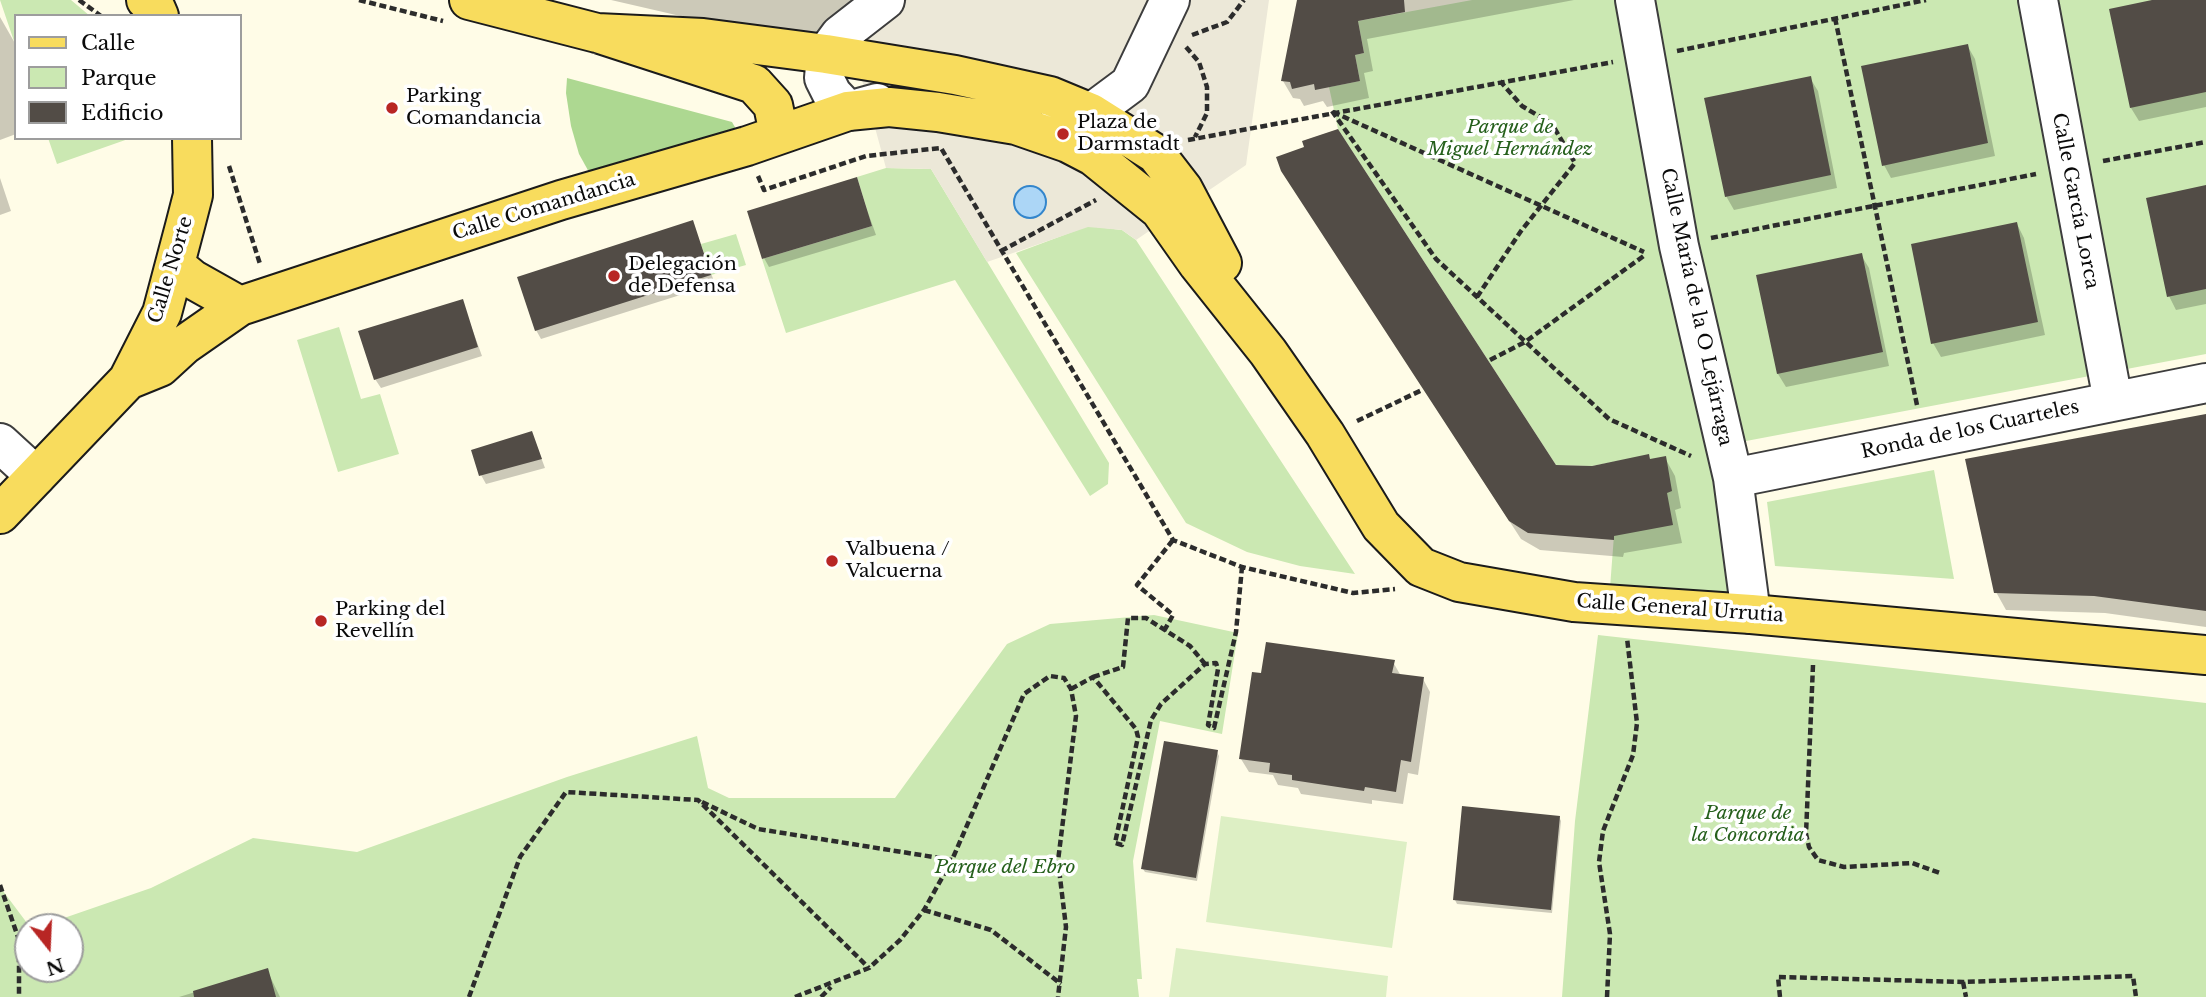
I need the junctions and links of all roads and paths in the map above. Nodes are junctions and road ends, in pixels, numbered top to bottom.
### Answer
1 (79, 0) edge
2 (146, 0) edge
3 (469, 0) edge
4 (885, 0) edge
5 (1170, 0) edge
6 (1244, 0) edge
7 (1635, 0) edge
8 (1926, 0) edge
9 (2038, 0) edge
10 (98, 14) edge
11 (158, 14) edge
12 (1835, 18) junction
13 (597, 33) junction
14 (826, 54) junction
15 (1647, 56) junction
16 (1500, 81) junction
17 (1130, 84) junction
18 (848, 111) junction
19 (1332, 111) junction
20 (1091, 113) junction
21 (779, 134) junction
22 (1195, 137) junction
23 (192, 140) edge
24 (2206, 142) edge
25 (1156, 154) junction
26 (228, 163) dead end
27 (2069, 167) junction
28 (756, 171) dead end
29 (1123, 181) junction
30 (1874, 204) junction
31 (1542, 208) junction
32 (1679, 246) junction
33 (1002, 251) junction
34 (175, 265) junction
35 (1477, 297) junction
36 (255, 301) junction
37 (1525, 342) junction
38 (1268, 352) junction
39 (1490, 360) dead end
40 (128, 380) junction
41 (2206, 383) edge
42 (1422, 390) dead end
43 (2113, 401) junction
44 (1917, 406) dead end
45 (1325, 434) junction
46 (0, 443) edge
47 (1729, 462) junction
48 (36, 476) junction
49 (0, 514) edge
50 (1173, 540) junction
51 (1242, 567) junction
52 (1398, 589) dead end
53 (1625, 606) junction
54 (1751, 614) junction
55 (1164, 631) junction
56 (2206, 655) edge
57 (1205, 664) junction
58 (1813, 665) dead end
59 (1094, 677) junction
60 (1071, 690) junction
61 (698, 800) junction
62 (952, 860) junction
63 (1940, 873) dead end
64 (0, 885) edge
65 (924, 910) junction
66 (869, 968) junction
67 (1964, 982) junction
68 (834, 984) junction
69 (1061, 984) junction
70 (19, 997) edge
71 (469, 997) edge
72 (796, 997) edge
73 (821, 997) edge
74 (1058, 997) edge
75 (1606, 997) edge
76 (1780, 997) edge
77 (1966, 997) edge
78 (2136, 997) edge

1 - 10 path
2 - 11 main road
3 - 13 main road
4 - 14 street
5 - 17 street
6 - 22 path
7 - 15 street, Calle María de la O Lejárraga
8 - 12 path
9 - 27 street, Calle García Lorca
12 - 15 path
12 - 30 path
13 - 14 main road
13 - 21 main road
14 - 18 street
14 - 20 main road
15 - 16 path
15 - 32 street, Calle María de la O Lejárraga
16 - 19 path
16 - 31 path
17 - 20 street
17 - 25 street
18 - 20 street
18 - 21 main road, Calle Comandancia
18 - 29 main road, Calle General Urrutia
19 - 22 path
19 - 31 path
19 - 35 path
20 - 25 main road, Calle General Urrutia
21 - 36 main road, Calle Comandancia
22 - 25 path
23 - 34 main road, Calle Norte
24 - 27 path
25 - 38 main road, Calle General Urrutia
26 - 36 path
27 - 30 path
27 - 43 street, Calle García Lorca
28 - 33 path
29 - 33 path
29 - 38 main road, Calle General Urrutia
30 - 32 path
30 - 44 path
31 - 35 path
31 - 37 path
32 - 47 street, Calle María de la O Lejárraga
33 - 50 path
34 - 36 main road
34 - 40 main road, Calle Norte
35 - 37 path
36 - 40 main road, Calle Comandancia
37 - 39 path
37 - 47 path
38 - 45 main road, Calle General Urrutia
40 - 48 main road, Calle Norte
41 - 43 street, Ronda de los Cuarteles
42 - 45 path
43 - 47 street, Ronda de los Cuarteles
45 - 53 main road, Calle General Urrutia
46 - 48 street
47 - 54 street, Calle María de la O Lejárraga
48 - 49 main road, Calle Norte
50 - 51 path
50 - 55 path
51 - 52 path
51 - 57 path
53 - 54 main road, Calle General Urrutia
53 - 75 path
54 - 56 main road, Calle General Urrutia
55 - 57 path
55 - 59 path
57 - 59 path
58 - 63 path
59 - 60 path
60 - 62 path
60 - 69 path
61 - 62 path
61 - 66 path
61 - 71 path
62 - 65 path
64 - 70 path
65 - 66 path
65 - 69 path
66 - 68 path
67 - 76 path
67 - 77 path
67 - 78 path
68 - 72 path
68 - 73 path
69 - 74 path

